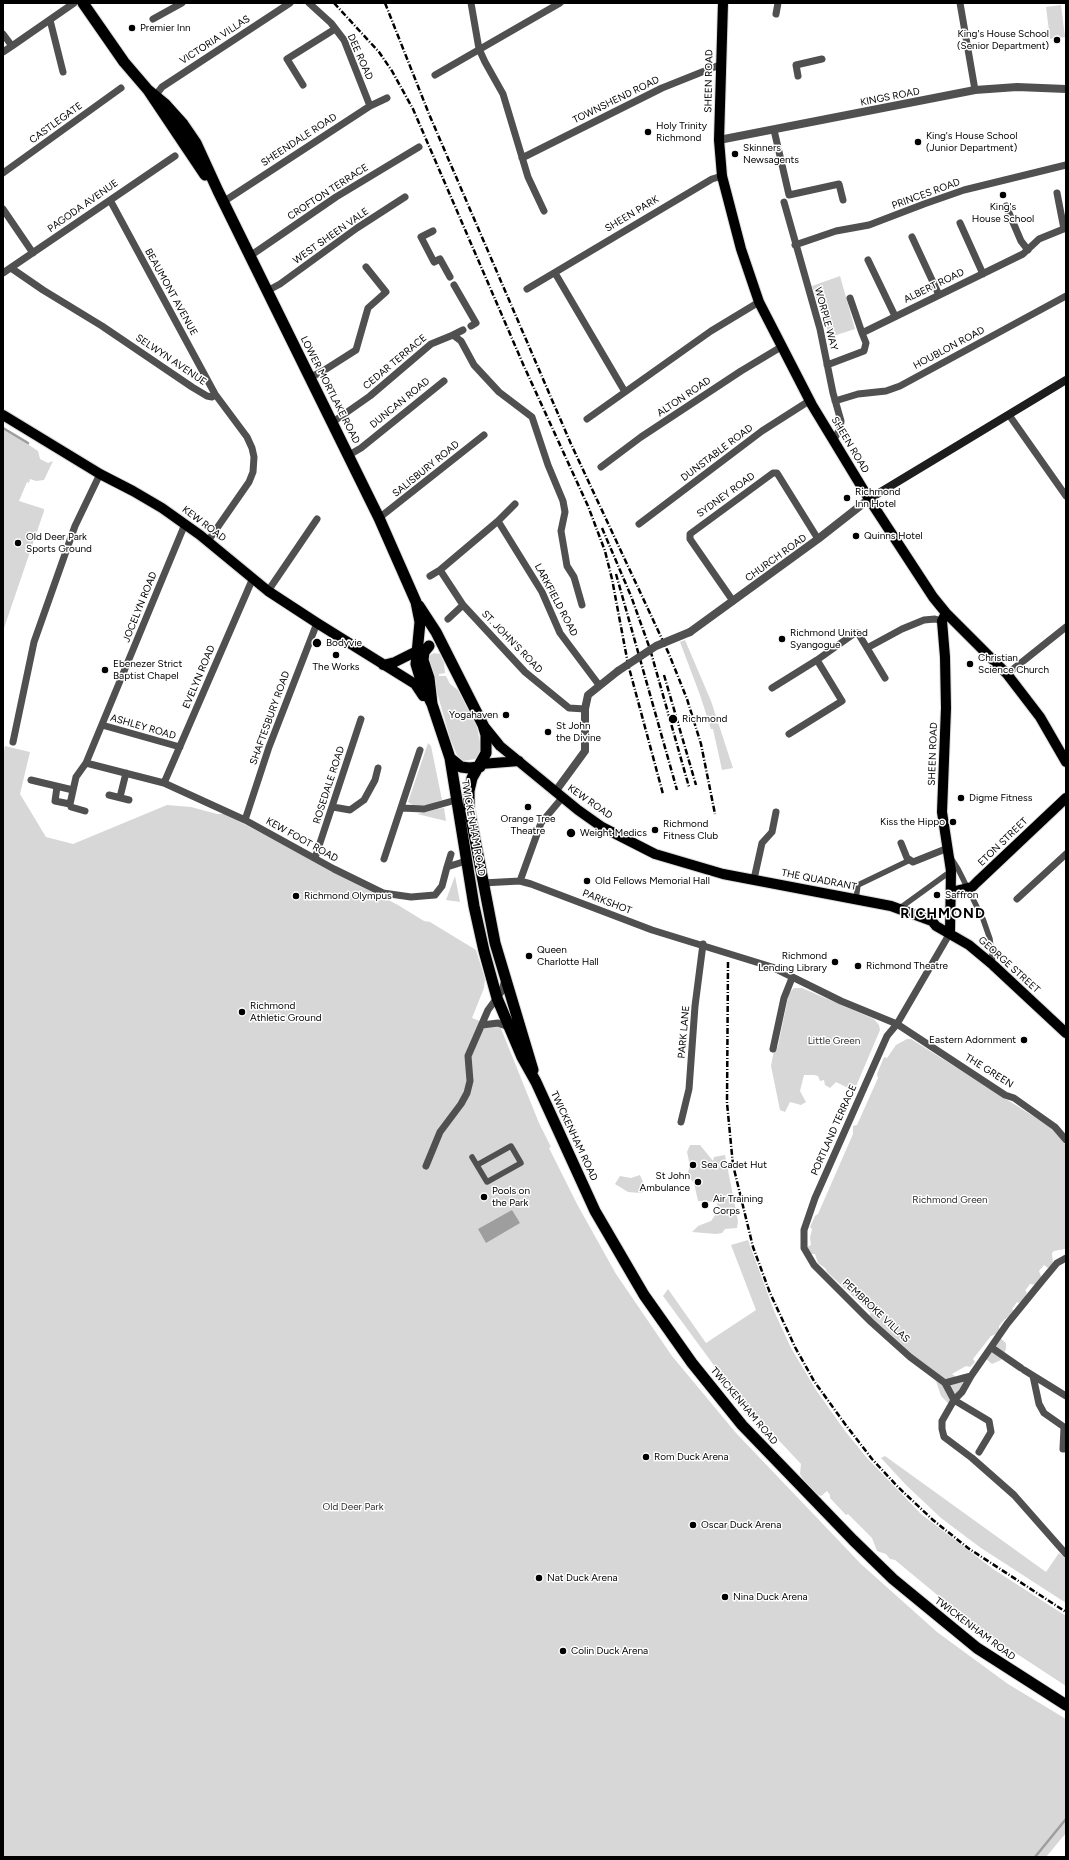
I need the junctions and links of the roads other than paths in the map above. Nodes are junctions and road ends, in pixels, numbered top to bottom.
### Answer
1 (74, 3) edge
2 (182, 3) edge
3 (290, 3) edge
4 (309, 3) edge
5 (472, 3) edge
6 (560, 3) edge
7 (723, 3) edge
8 (778, 3) edge
9 (960, 3) edge
10 (88, 5) edge
11 (776, 14) dead end
12 (153, 19) dead end
13 (50, 20) junction
14 (335, 29) junction
15 (3, 34) edge
16 (12, 46) junction
17 (480, 48) junction
18 (3, 52) edge
19 (822, 59) dead end
20 (721, 66) junction
21 (63, 72) dead end
22 (435, 75) dead end
23 (798, 76) dead end
24 (303, 85) dead end
25 (121, 88) dead end
26 (1066, 89) edge
27 (975, 90) junction
28 (152, 93) junction
29 (387, 98) dead end
30 (370, 106) junction
31 (774, 130) junction
32 (720, 140) junction
33 (419, 147) dead end
34 (175, 156) dead end
35 (522, 158) junction
36 (1066, 165) edge
37 (3, 173) edge
38 (722, 176) junction
39 (1057, 193) dead end
40 (405, 197) dead end
41 (110, 200) junction
42 (843, 200) dead end
43 (223, 202) junction
44 (784, 202) dead end
45 (1006, 206) dead end
46 (3, 209) edge
47 (544, 211) dead end
48 (960, 223) dead end
49 (1065, 228) edge
50 (433, 230) dead end
51 (912, 237) dead end
52 (795, 246) junction
53 (1028, 250) junction
54 (33, 253) junction
55 (250, 256) junction
56 (868, 260) dead end
57 (366, 267) dead end
58 (11, 268) junction
59 (3, 273) edge
60 (555, 273) junction
61 (983, 274) junction
62 (450, 277) dead end
63 (454, 285) dead end
64 (527, 289) dead end
65 (268, 291) junction
66 (939, 295) junction
67 (1066, 296) edge
68 (850, 298) dead end
69 (759, 302) junction
70 (896, 316) junction
71 (471, 326) dead end
72 (463, 330) dead end
73 (862, 333) junction
74 (453, 335) junction
75 (782, 347) junction
76 (827, 365) junction
77 (311, 377) junction
78 (1066, 380) edge
79 (444, 381) dead end
80 (625, 392) junction
81 (215, 394) junction
82 (809, 400) junction
83 (835, 401) junction
84 (3, 415) edge
85 (1009, 415) junction
86 (587, 419) dead end
87 (333, 422) junction
88 (484, 435) dead end
89 (833, 441) junction
90 (349, 454) junction
91 (601, 467) dead end
92 (100, 474) junction
93 (1066, 496) edge
94 (869, 500) junction
95 (515, 504) dead end
96 (317, 518) dead end
97 (379, 518) junction
98 (498, 521) junction
99 (185, 524) junction
100 (639, 524) dead end
101 (818, 540) junction
102 (208, 541) junction
103 (440, 570) junction
104 (430, 576) dead end
105 (253, 578) junction
106 (268, 591) junction
107 (733, 601) junction
108 (416, 602) junction
109 (463, 605) junction
110 (582, 605) dead end
111 (944, 617) junction
112 (448, 619) dead end
113 (317, 623) junction
114 (1066, 627) edge
115 (429, 646) junction
116 (444, 648) junction
117 (867, 648) junction
118 (417, 651) junction
119 (817, 660) junction
120 (383, 665) junction
121 (1007, 674) junction
122 (885, 678) dead end
123 (599, 685) junction
124 (772, 688) dead end
125 (432, 704) junction
126 (585, 709) junction
127 (361, 718) dead end
128 (102, 725) junction
129 (484, 725) junction
130 (439, 730) junction
131 (789, 734) dead end
132 (13, 742) dead end
133 (180, 747) junction
134 (420, 750) dead end
135 (450, 758) junction
136 (519, 761) junction
137 (1066, 762) edge
138 (86, 763) junction
139 (480, 766) junction
140 (378, 768) dead end
141 (126, 773) junction
142 (31, 780) dead end
143 (164, 783) junction
144 (57, 787) junction
145 (73, 790) junction
146 (109, 795) dead end
147 (559, 795) junction
148 (120, 797) junction
149 (1066, 798) edge
150 (129, 800) dead end
151 (456, 800) junction
152 (70, 804) junction
153 (334, 807) junction
154 (401, 808) junction
155 (85, 811) dead end
156 (776, 812) dead end
157 (245, 820) junction
158 (901, 843) dead end
159 (949, 852) junction
160 (451, 854) dead end
161 (1066, 854) edge
162 (316, 858) junction
163 (384, 858) dead end
164 (910, 860) junction
165 (466, 861) junction
166 (447, 867) junction
167 (700, 867) joint
168 (951, 871) junction
169 (754, 879) junction
170 (520, 881) junction
171 (482, 883) junction
172 (968, 888) junction
173 (951, 892) junction
174 (856, 899) junction
175 (1017, 899) dead end
176 (900, 908) junction
177 (950, 914) junction
178 (932, 921) junction
179 (950, 933) junction
180 (703, 944) junction
181 (993, 965) junction
182 (792, 978) junction
183 (505, 979) junction
184 (497, 998) junction
185 (897, 1024) junction
186 (482, 1025) junction
187 (510, 1030) junction
188 (1066, 1033) edge
189 (773, 1049) dead end
190 (536, 1082) junction
191 (680, 1122) dead end
192 (1066, 1140) edge
193 (472, 1157) dead end
194 (477, 1165) junction
195 (426, 1166) dead end
196 (804, 1248) joint
197 (1066, 1258) edge
198 (992, 1348) junction
199 (971, 1376) junction
200 (1033, 1376) junction
201 (943, 1382) junction
202 (1066, 1396) edge
203 (954, 1400) junction
204 (1065, 1424) edge
205 (1062, 1449) dead end
206 (979, 1452) dead end
207 (1066, 1554) edge
208 (1066, 1706) edge

1 - 13 street
2 - 12 street
3 - 28 street, VICTORIA VILLAS
4 - 14 street, DEE ROAD
5 - 17 street
6 - 17 street
7 - 20 main road, SHEEN ROAD
8 - 11 street
9 - 27 street
10 - 28 highway, LOWER MORTLAKE ROAD
13 - 16 street
13 - 21 street
14 - 24 street
14 - 30 street, DEE ROAD
15 - 16 street
16 - 18 street
17 - 22 street
17 - 35 street
19 - 23 street
20 - 32 main road, SHEEN ROAD
20 - 35 street, TOWNSHEND ROAD
25 - 37 street, CASTLEGATE
26 - 27 street, KINGS ROAD
27 - 31 street, KINGS ROAD
28 - 43 highway, LOWER MORTLAKE ROAD
29 - 30 street, SHEENDALE ROAD
30 - 43 street, SHEENDALE ROAD
31 - 32 street, KINGS ROAD
31 - 42 street
32 - 38 main road, SHEEN ROAD
33 - 55 street, CROFTON TERRACE
34 - 41 street, PAGODA AVENUE
35 - 47 street
36 - 52 street, PRINCES ROAD
38 - 60 street, SHEEN PARK
38 - 69 main road, SHEEN ROAD
39 - 49 street
40 - 65 street, WEST SHEEN VALE
41 - 54 street, PAGODA AVENUE
41 - 81 street, BEAUMONT AVENUE
43 - 55 highway, LOWER MORTLAKE ROAD
44 - 52 street, WORPLE WAY
45 - 53 street
46 - 54 street
48 - 61 street
49 - 53 street, ALBERT ROAD
50 - 62 street
51 - 66 street
52 - 76 street, WORPLE WAY
53 - 61 street, ALBERT ROAD
54 - 58 street, PAGODA AVENUE
55 - 65 highway, LOWER MORTLAKE ROAD
56 - 70 street
57 - 77 street
58 - 59 street, PAGODA AVENUE
58 - 81 street, SELWYN AVENUE
60 - 64 street, SHEEN PARK
60 - 80 street
61 - 66 street, ALBERT ROAD
63 - 71 street
65 - 77 highway, LOWER MORTLAKE ROAD
66 - 70 street, ALBERT ROAD
67 - 83 street, HOUBLON ROAD
68 - 73 street
69 - 75 main road, SHEEN ROAD
69 - 80 street
70 - 73 street, ALBERT ROAD
72 - 74 street, CEDAR TERRACE
73 - 76 street
74 - 87 street, CEDAR TERRACE
74 - 110 street
75 - 82 main road, SHEEN ROAD
75 - 91 street, ALTON ROAD
76 - 83 street, WORPLE WAY
77 - 87 highway, LOWER MORTLAKE ROAD
78 - 85 main road, CHURCH ROAD
79 - 90 street, DUNCAN ROAD
80 - 86 street
81 - 102 street, SELWYN AVENUE
82 - 89 main road, SHEEN ROAD
82 - 100 street, DUNSTABLE ROAD
83 - 89 street, WORPLE WAY
84 - 92 main road, KEW ROAD
85 - 93 street
85 - 94 main road, CHURCH ROAD
87 - 90 highway, LOWER MORTLAKE ROAD
88 - 97 street, SALISBURY ROAD
89 - 94 main road, SHEEN ROAD
90 - 97 highway, LOWER MORTLAKE ROAD
92 - 99 main road, KEW ROAD
92 - 132 street
94 - 101 street, CHURCH ROAD
94 - 111 main road, SHEEN ROAD
95 - 98 street
96 - 106 street
97 - 108 highway, LOWER MORTLAKE ROAD
98 - 103 street
98 - 123 street, LARKFIELD ROAD
99 - 102 main road, KEW ROAD
99 - 128 street, JOCELYN ROAD
101 - 107 street, CHURCH ROAD
101 - 107 street, SYDNEY ROAD
102 - 105 main road, KEW ROAD
103 - 104 street
103 - 109 street, ST. JOHN'S ROAD
105 - 106 main road, KEW ROAD
105 - 133 street, EVELYN ROAD
106 - 113 main road, KEW ROAD
107 - 123 street, CHURCH ROAD, bridge
108 - 116 highway, LOWER MORTLAKE ROAD
108 - 118 highway, LOWER MORTLAKE ROAD
109 - 112 street
109 - 126 street, ST. JOHN'S ROAD
111 - 117 street
111 - 121 main road
111 - 159 main road, SHEEN ROAD
113 - 120 main road, KEW ROAD
113 - 157 street, SHAFTESBURY ROAD
114 - 121 street
115 - 116 highway
115 - 118 highway
115 - 125 highway
116 - 129 highway, LOWER MORTLAKE ROAD
117 - 119 street
117 - 122 street
118 - 120 main road
118 - 125 highway, LOWER MORTLAKE ROAD
119 - 124 street
119 - 131 street
120 - 130 main road, KEW ROAD
121 - 137 main road
123 - 126 street, CHURCH ROAD
125 - 130 highway, TWICKENHAM ROAD
126 - 147 street, CHURCH ROAD
127 - 153 street, ROSEDALE ROAD
128 - 133 street, ASHLEY ROAD
128 - 138 street, JOCELYN ROAD
129 - 136 main road, KEW ROAD
129 - 139 highway, TWICKENHAM ROAD
130 - 135 highway, TWICKENHAM ROAD
133 - 143 street, EVELYN ROAD
134 - 154 street
135 - 139 highway
135 - 151 highway, TWICKENHAM ROAD
136 - 139 main road
136 - 147 main road, KEW ROAD
138 - 141 street, KEW FOOT ROAD
138 - 145 street, JOCELYN ROAD
139 - 171 highway, TWICKENHAM ROAD
140 - 153 street
141 - 143 street, KEW FOOT ROAD
141 - 148 street
142 - 144 street
143 - 157 street, KEW FOOT ROAD
144 - 145 street
144 - 152 street
145 - 152 street, JOCELYN ROAD
146 - 148 street
147 - 167 main road, KEW ROAD
147 - 170 street
148 - 150 street
149 - 172 main road, ETON STREET
151 - 154 street
151 - 165 highway, TWICKENHAM ROAD
152 - 155 street
153 - 162 street, ROSEDALE ROAD
154 - 163 street
156 - 169 street
157 - 162 street, KEW FOOT ROAD
158 - 164 street
159 - 164 street
159 - 168 main road, SHEEN ROAD
159 - 172 street
160 - 166 street
161 - 175 street
162 - 166 street, KEW FOOT ROAD
164 - 174 street
165 - 166 street
165 - 184 highway, TWICKENHAM ROAD
167 - 169 main road, THE QUADRANT
168 - 173 main road, SHEEN ROAD
168 - 176 street
169 - 174 main road, THE QUADRANT
170 - 171 street, PARKSHOT
170 - 180 street, PARKSHOT
171 - 183 highway, TWICKENHAM ROAD
172 - 173 main road, ETON STREET
172 - 181 street
173 - 177 main road, SHEEN ROAD
174 - 176 main road, THE QUADRANT
176 - 178 main road, THE QUADRANT
177 - 178 main road
177 - 179 main road, SHEEN ROAD
178 - 179 main road, GEORGE STREET
179 - 181 main road, GEORGE STREET
179 - 185 street, PORTLAND TERRACE
180 - 182 street, PARKSHOT
180 - 191 street, PARK LANE
181 - 188 main road, GEORGE STREET
182 - 185 street
182 - 189 street
183 - 184 street
183 - 190 highway, TWICKENHAM ROAD
184 - 186 street
184 - 187 highway, TWICKENHAM ROAD
185 - 192 street, THE GREEN
185 - 196 street, PORTLAND TERRACE
186 - 187 street
186 - 195 street
187 - 190 highway, TWICKENHAM ROAD
190 - 208 highway, TWICKENHAM ROAD
193 - 194 street
194 - 194 street
196 - 201 street, PEMBROKE VILLAS
197 - 198 street
198 - 199 street
198 - 200 street
199 - 201 street
199 - 203 street
200 - 202 street
200 - 204 street
201 - 203 street
203 - 206 street
203 - 207 street
204 - 205 street

